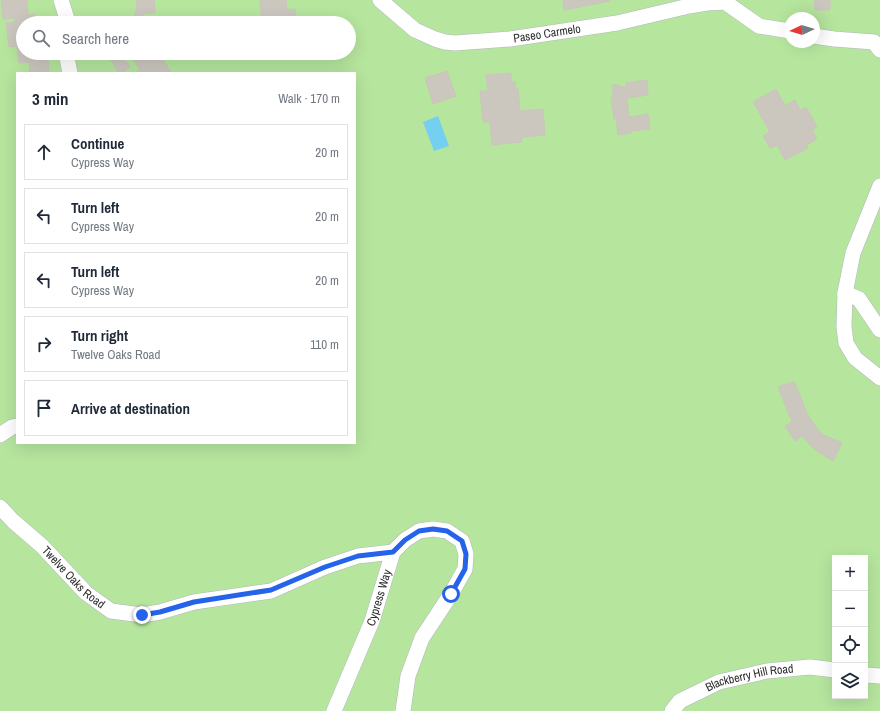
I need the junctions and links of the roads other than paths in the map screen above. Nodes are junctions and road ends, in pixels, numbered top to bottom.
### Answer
1 (61, 0) edge
2 (380, 0) edge
3 (725, 1) edge
4 (66, 16) edge
5 (784, 30) edge
6 (820, 37) edge
7 (880, 50) edge
8 (67, 60) edge
9 (70, 72) edge
10 (880, 186) edge
11 (845, 293) junction
12 (880, 330) edge
13 (880, 378) edge
14 (16, 426) edge
15 (0, 435) edge
16 (0, 507) edge
17 (393, 552) junction
18 (832, 670) edge
19 (868, 675) edge
20 (880, 676) edge
21 (334, 711) edge
22 (403, 711) edge
23 (672, 711) edge

1 - 4 street
2 - 3 street, Paseo Carmelo
3 - 5 street
6 - 7 street
8 - 9 street
10 - 11 street
11 - 12 street
11 - 13 street
14 - 15 street
16 - 17 street, Twelve Oaks Road
17 - 21 street, Cypress Way
17 - 22 street, Cypress Way
18 - 23 street, Blackberry Hill Road
19 - 20 street

